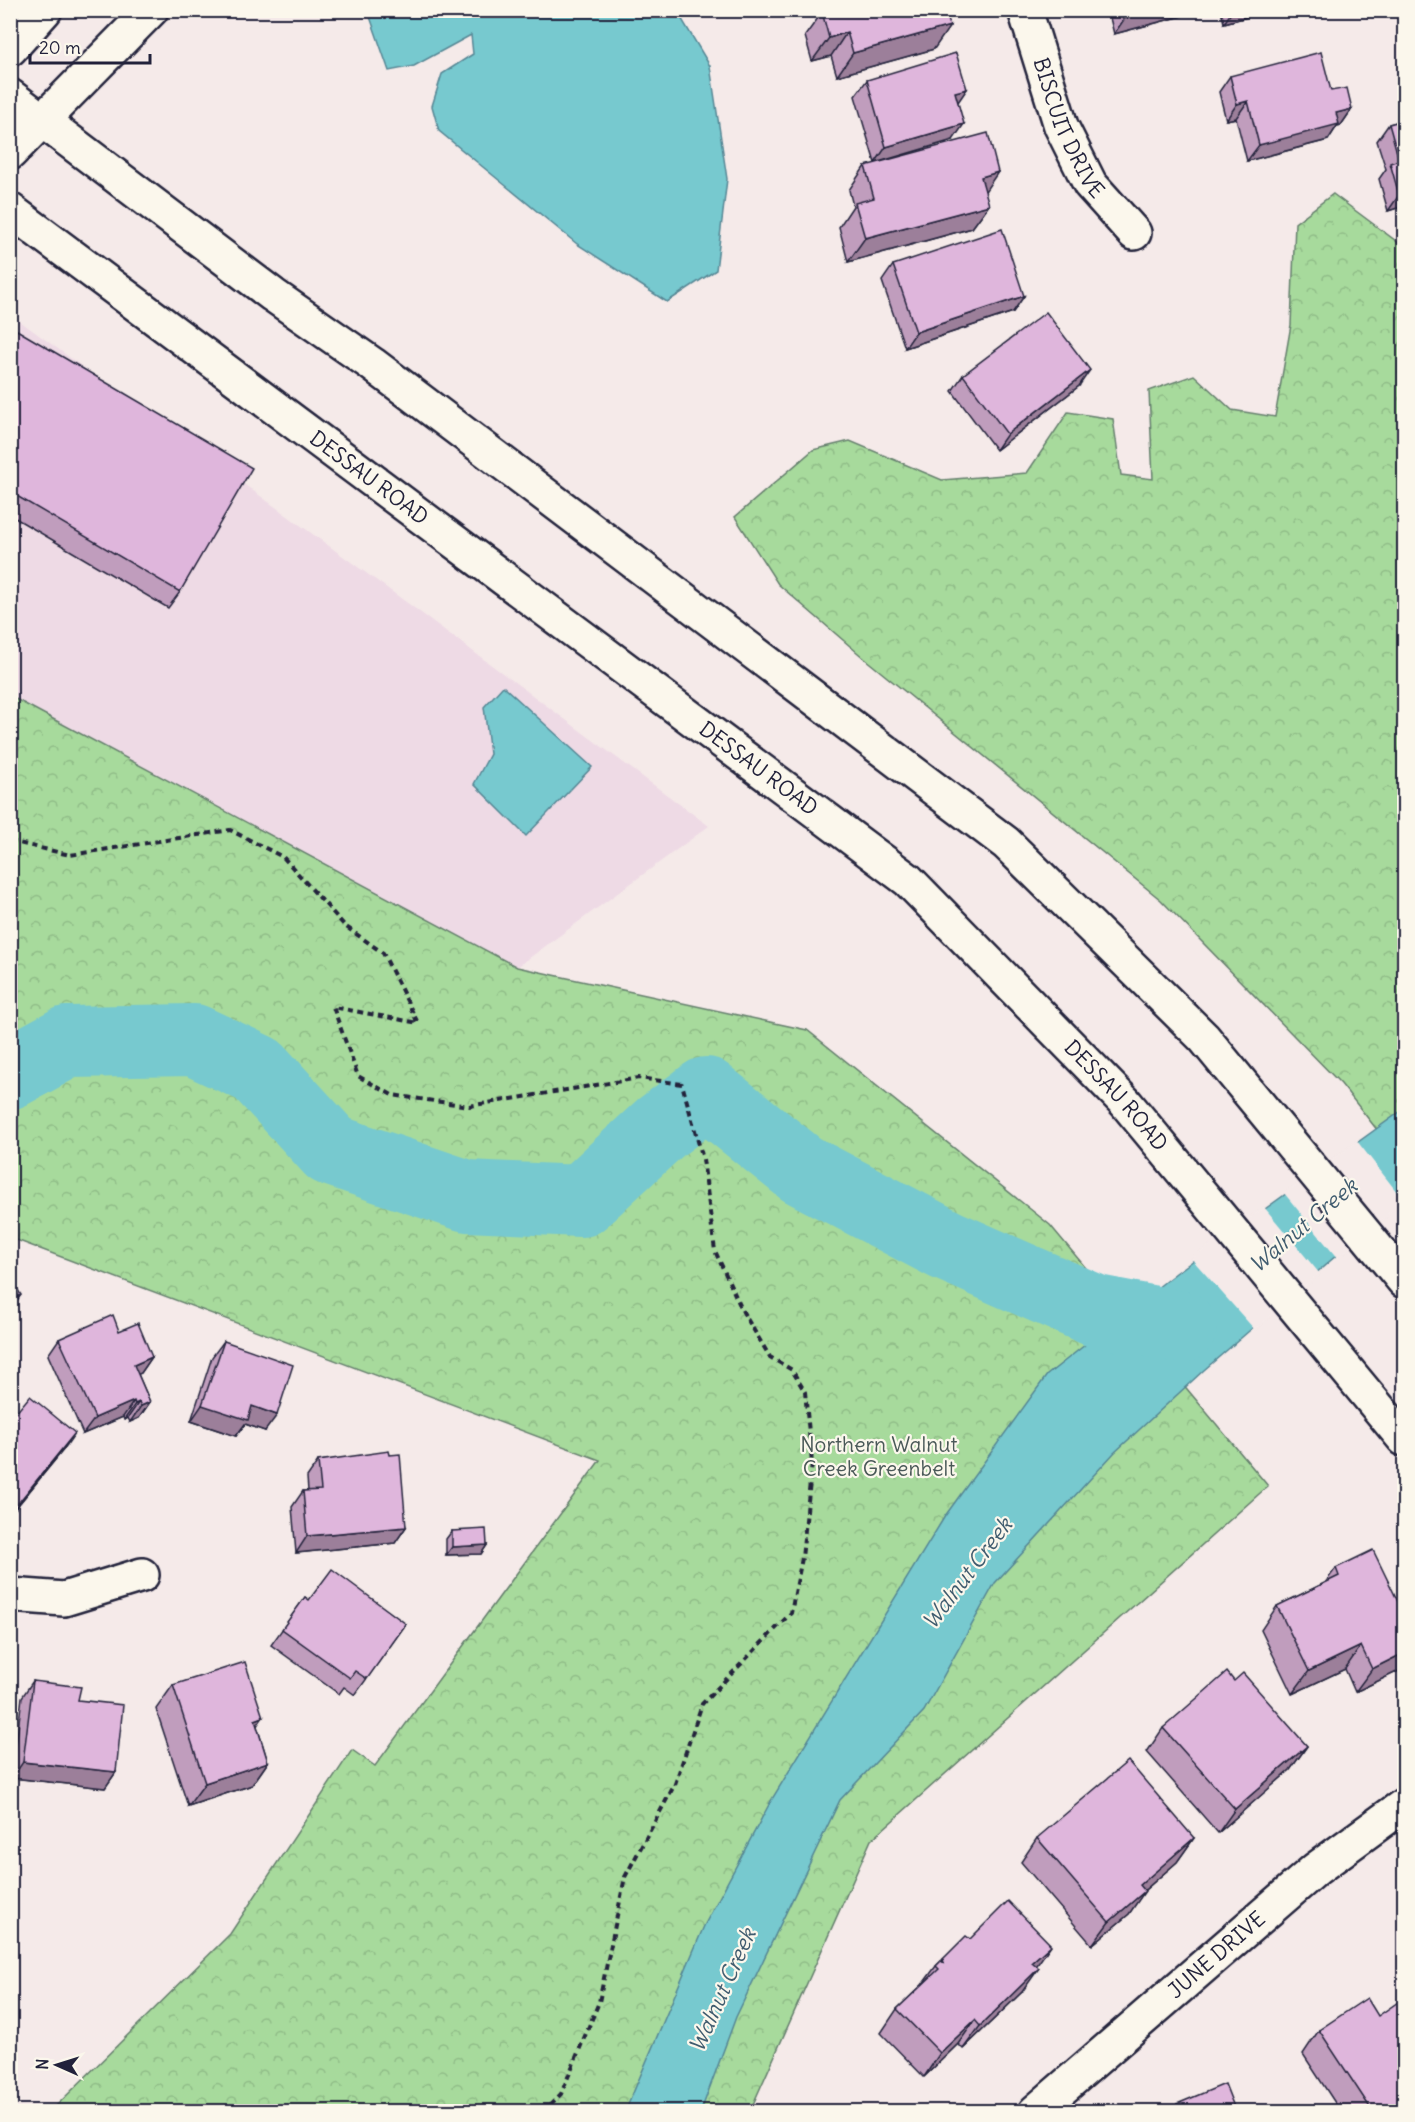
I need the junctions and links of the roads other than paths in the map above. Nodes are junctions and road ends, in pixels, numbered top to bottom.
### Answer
1 (45, 10) edge
2 (151, 10) edge
3 (1026, 10) edge
4 (10, 49) edge
5 (10, 96) edge
6 (43, 121) junction
7 (10, 153) edge
8 (10, 210) edge
9 (1134, 233) dead end
10 (1404, 1281) edge
11 (1403, 1437) edge
12 (142, 1575) dead end
13 (10, 1595) edge
14 (1404, 1805) edge
15 (1035, 2112) edge

1 - 4 main road
2 - 6 main road
3 - 9 main road, BISCUIT DRIVE
5 - 6 main road
6 - 7 main road
6 - 10 main road
8 - 11 main road, DESSAU ROAD
12 - 13 main road
14 - 15 main road, JUNE DRIVE

